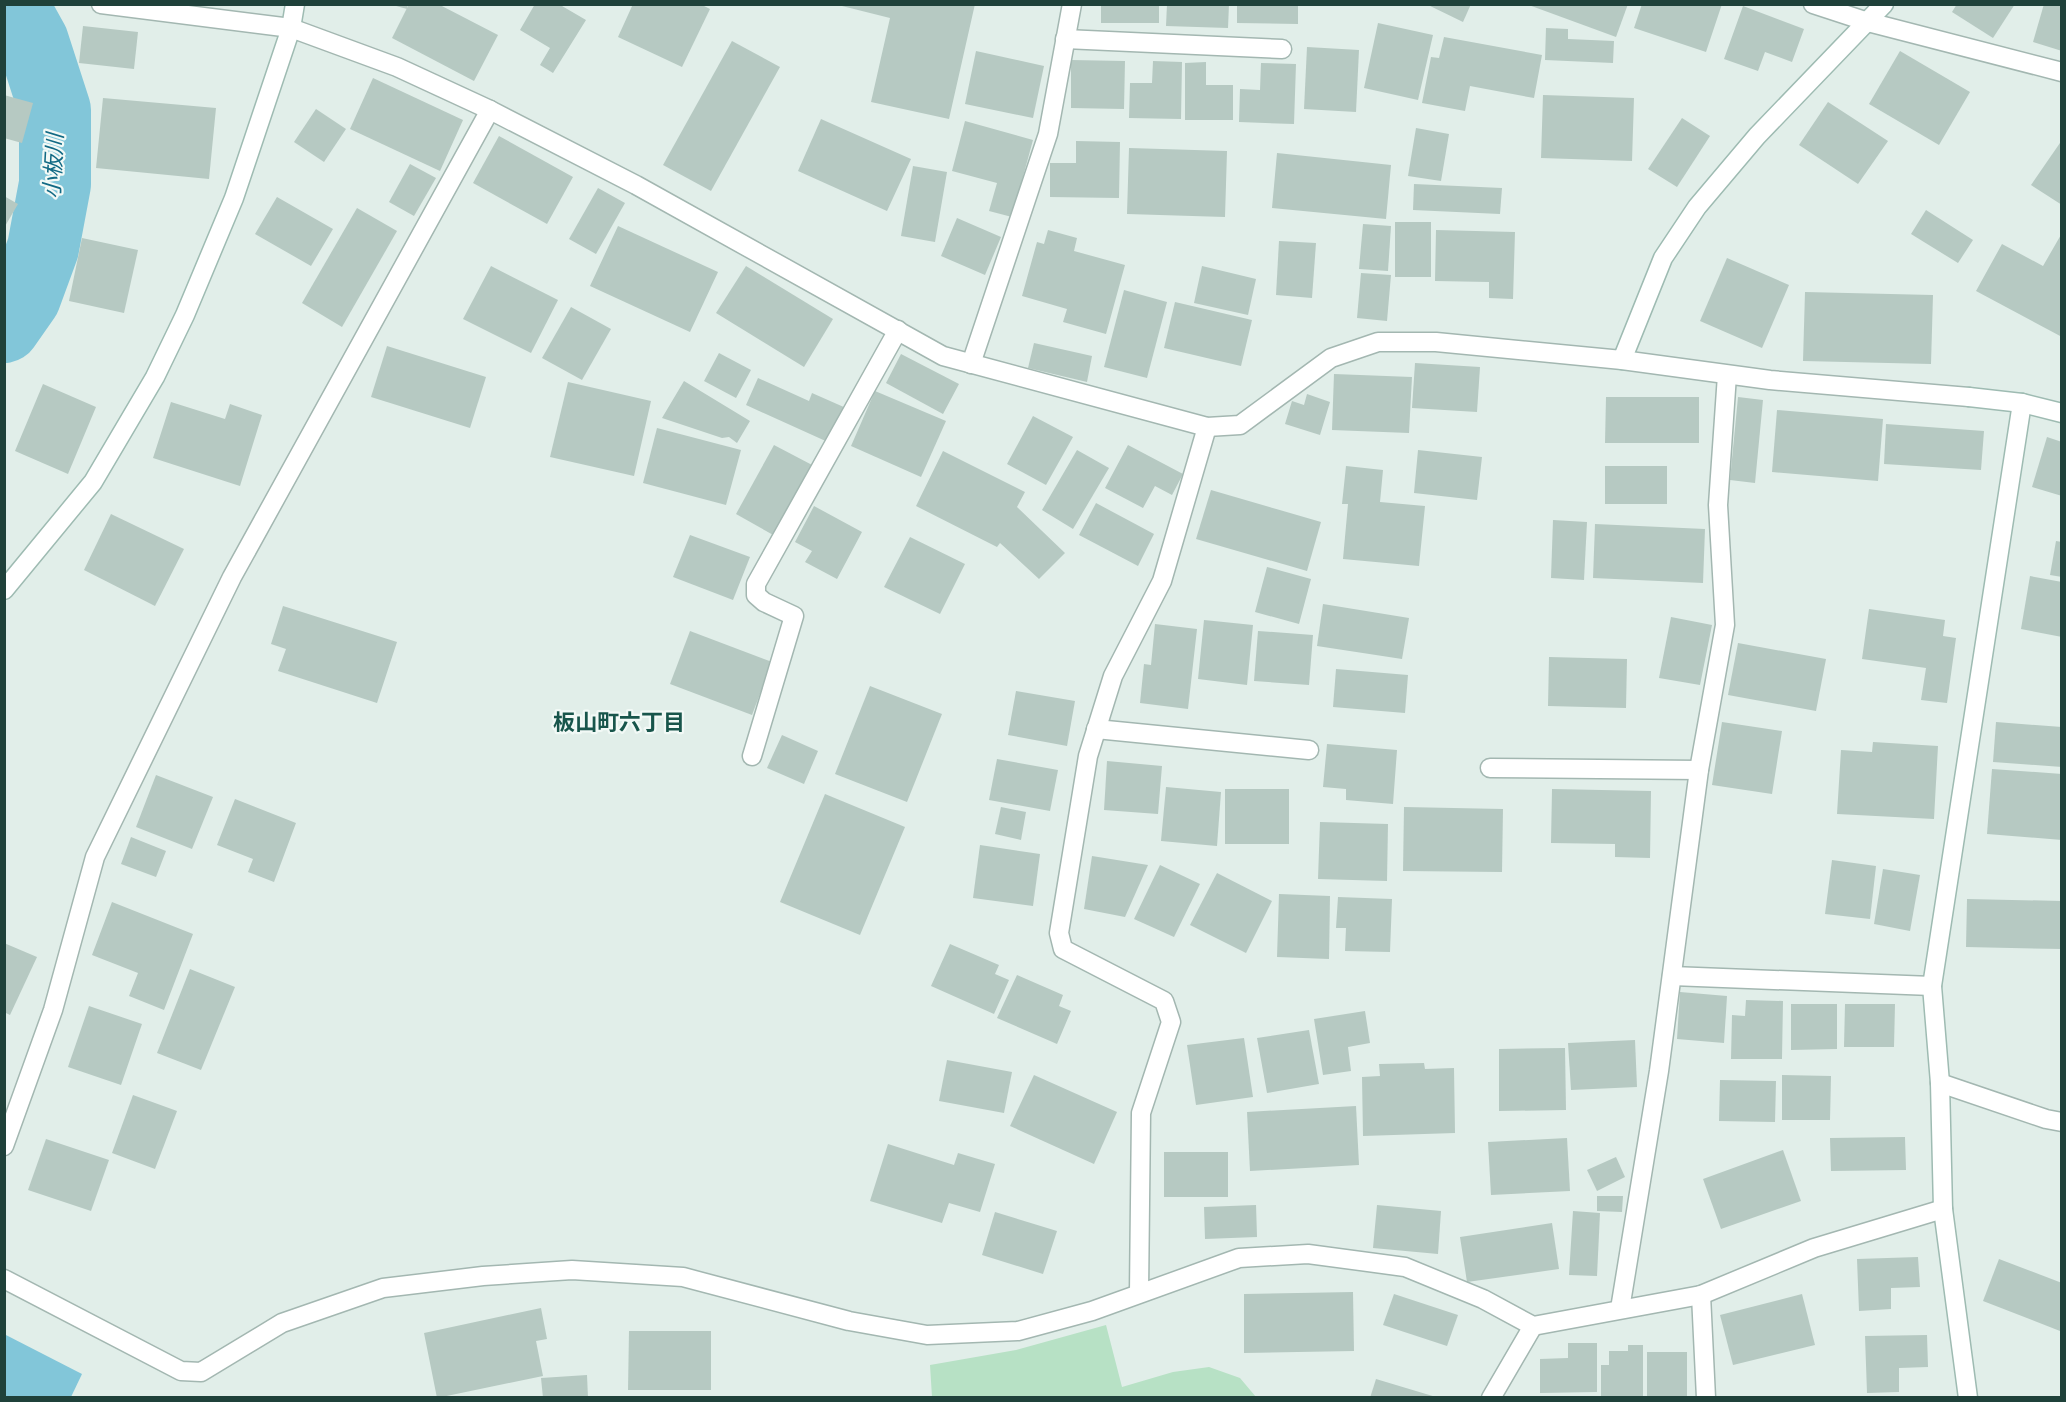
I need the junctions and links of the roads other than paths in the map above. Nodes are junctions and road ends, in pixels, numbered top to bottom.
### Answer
1 (101, 4) edge
2 (295, 4) edge
3 (1072, 4) edge
4 (1813, 4) edge
5 (1884, 4) edge
6 (1868, 22) junction
7 (291, 28) junction
8 (1065, 39) junction
9 (1282, 49) dead end
10 (2061, 72) edge
11 (490, 110) junction
12 (898, 330) junction
13 (1622, 360) junction
14 (971, 364) junction
15 (1727, 375) junction
16 (2022, 403) junction
17 (2061, 414) edge
18 (1207, 427) junction
19 (4, 590) edge
20 (1096, 729) junction
21 (1309, 750) dead end
22 (752, 756) dead end
23 (1490, 768) dead end
24 (1699, 770) junction
25 (1672, 976) junction
26 (1932, 986) junction
27 (1940, 1083) junction
28 (2061, 1122) edge
29 (4, 1146) edge
30 (1943, 1209) junction
31 (4, 1279) edge
32 (1139, 1293) junction
33 (1701, 1295) junction
34 (1620, 1308) junction
35 (1533, 1326) junction
36 (1491, 1398) edge
37 (1706, 1398) edge
38 (1968, 1398) edge

1 - 7 street
2 - 7 street
3 - 8 street
4 - 6 street
5 - 6 street
6 - 10 street
6 - 13 street
7 - 11 street
7 - 19 street
8 - 9 street
8 - 14 street
11 - 12 street
11 - 29 street
12 - 14 street
12 - 22 street
13 - 15 street
13 - 18 street
14 - 18 street
15 - 16 street
15 - 24 street
16 - 17 street
16 - 26 street
18 - 20 street
20 - 21 street
20 - 32 street
23 - 24 street
24 - 25 street
25 - 26 street
25 - 34 street
26 - 27 street
27 - 28 street
27 - 30 street
30 - 33 street
30 - 38 street
31 - 32 street
32 - 35 street
33 - 34 street
33 - 37 street
34 - 35 street
35 - 36 street

